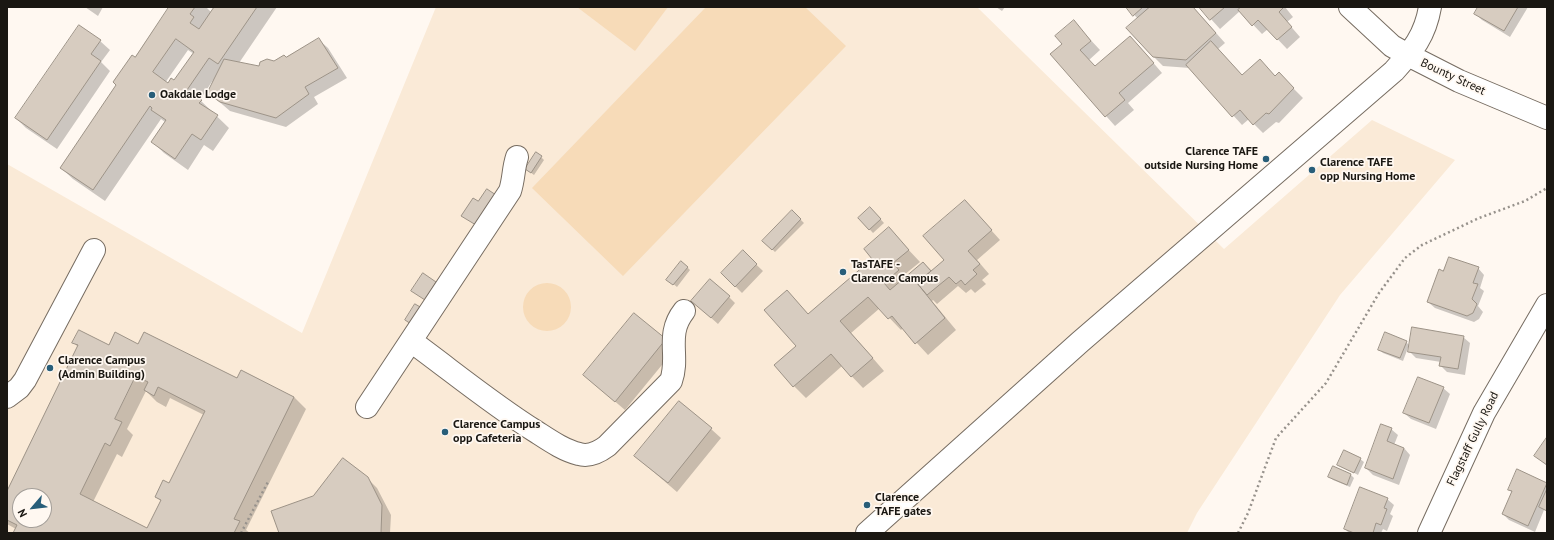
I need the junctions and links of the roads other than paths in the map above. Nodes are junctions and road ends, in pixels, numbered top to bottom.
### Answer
1 (1350, 7) edge
2 (1430, 7) edge
3 (1408, 56) junction
4 (1547, 118) edge
5 (517, 157) dead end
6 (94, 250) dead end
7 (1547, 305) edge
8 (684, 311) dead end
9 (1547, 334) edge
10 (411, 341) junction
11 (1521, 347) junction
12 (7, 396) edge
13 (367, 407) dead end
14 (867, 533) edge
15 (1429, 533) edge

1 - 3 street
2 - 3 street, Bounty Street
3 - 4 street, Bounty Street
3 - 14 street
5 - 10 street
6 - 12 street
7 - 11 street, Flagstaff Gully Road
8 - 10 street
9 - 11 street
10 - 13 street
11 - 15 street, Flagstaff Gully Road

